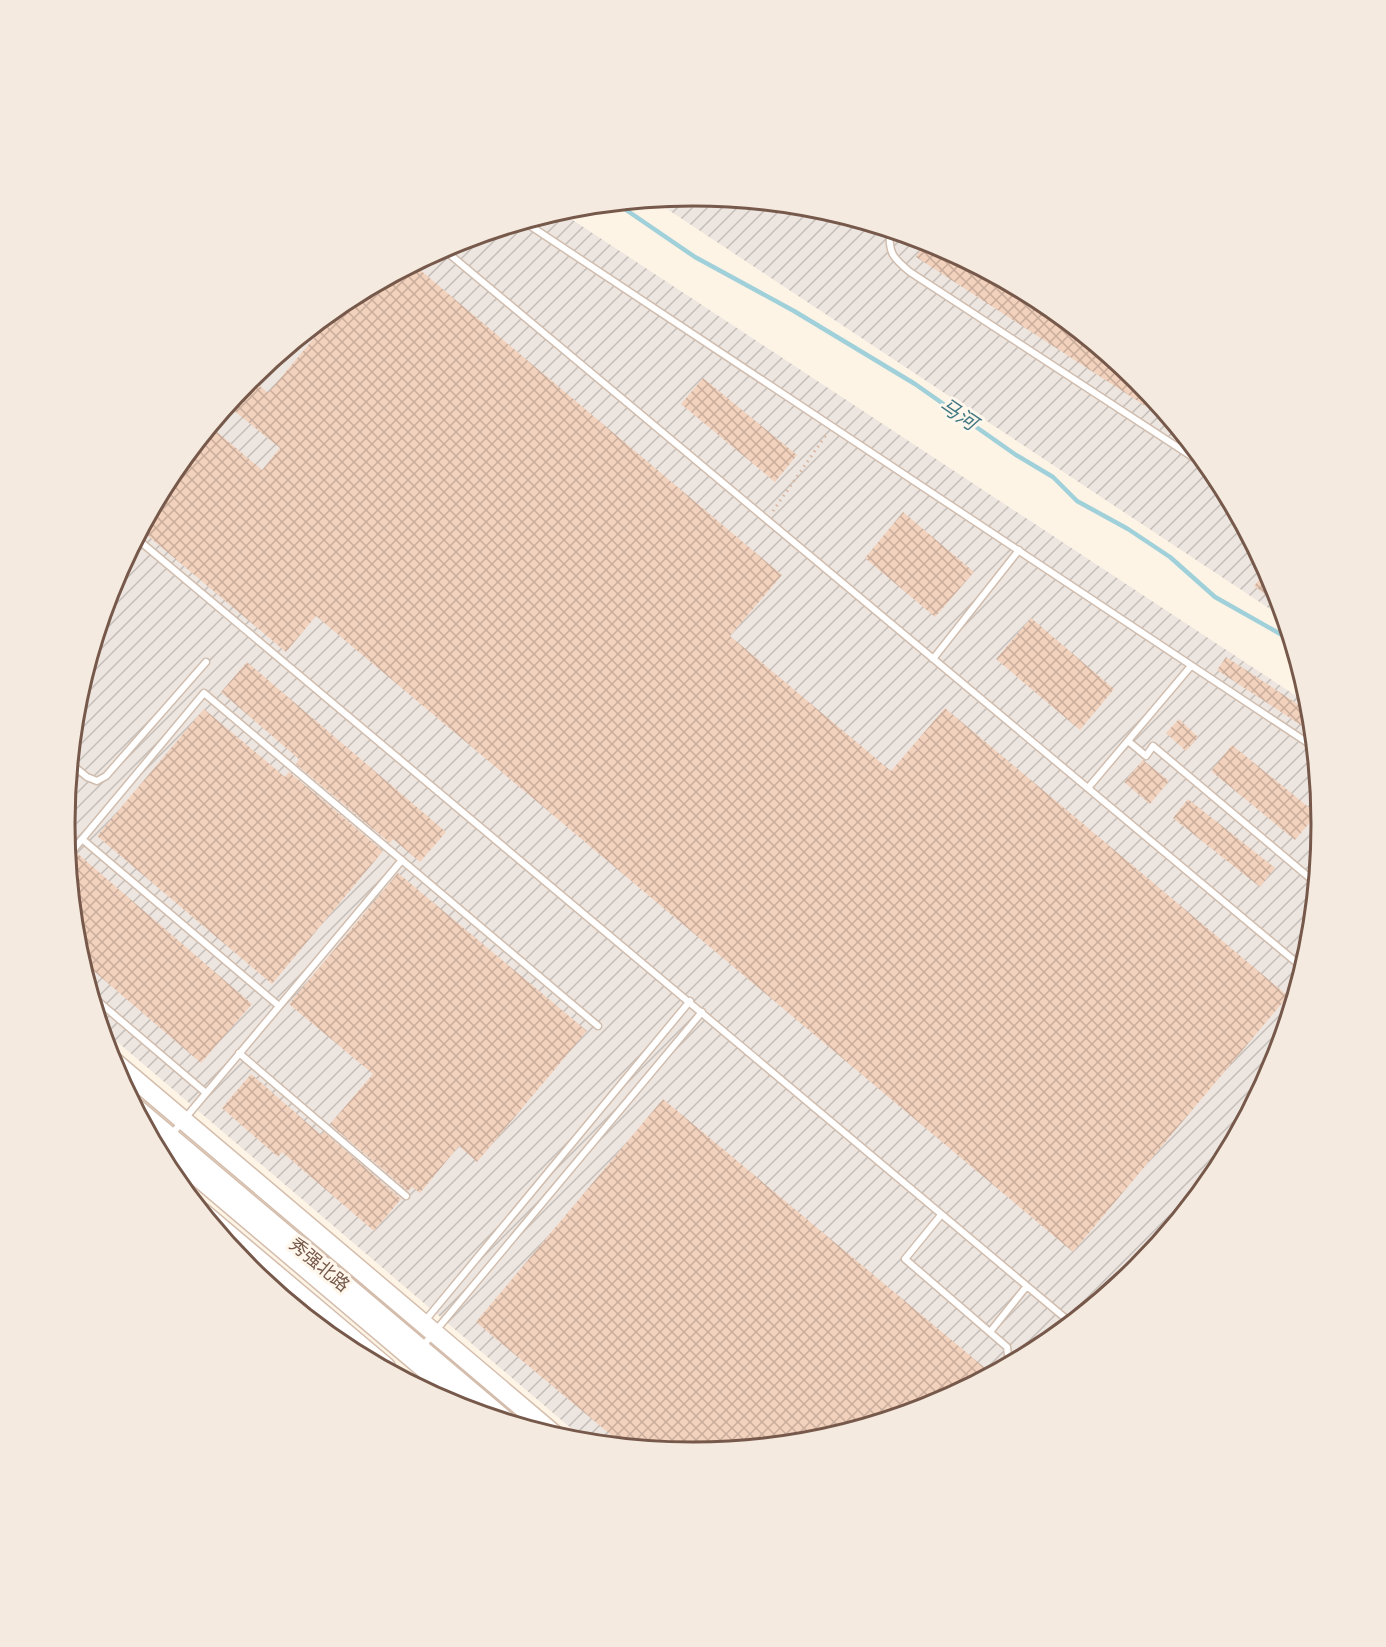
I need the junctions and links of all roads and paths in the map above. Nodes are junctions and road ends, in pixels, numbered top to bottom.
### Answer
1 (532, 227) edge
2 (890, 237) edge
3 (451, 256) edge
4 (832, 426) junction
5 (1188, 454) edge
6 (767, 520) junction
7 (142, 543) edge
8 (1019, 550) junction
9 (933, 659) junction
10 (206, 662) dead end
11 (1191, 666) junction
12 (1128, 741) junction
13 (1306, 742) edge
14 (77, 769) edge
15 (1088, 788) junction
16 (82, 839) junction
17 (76, 847) edge
18 (402, 860) junction
19 (1309, 877) edge
20 (1295, 961) edge
21 (690, 1001) junction
22 (103, 1005) edge
23 (279, 1006) junction
24 (702, 1012) junction
25 (598, 1026) dead end
26 (239, 1053) junction
27 (128, 1074) edge
28 (206, 1093) junction
29 (183, 1120) junction
30 (163, 1140) edge
31 (166, 1145) edge
32 (406, 1196) dead end
33 (941, 1215) junction
34 (244, 1248) edge
35 (1026, 1287) junction
36 (1064, 1317) edge
37 (428, 1328) junction
38 (990, 1332) junction
39 (347, 1335) edge
40 (410, 1349) junction
41 (1008, 1355) edge
42 (392, 1363) edge
43 (455, 1393) edge
44 (486, 1406) edge
45 (539, 1422) edge

1 - 4 lane
2 - 5 lane
3 - 6 lane
4 - 6 path
4 - 8 lane
6 - 9 lane
7 - 21 lane
8 - 9 lane
8 - 11 lane
9 - 15 lane
10 - 14 lane
11 - 12 lane
11 - 13 lane
12 - 15 lane
12 - 19 lane
15 - 20 lane
16 - 17 lane
16 - 18 lane
16 - 23 lane
18 - 23 lane
18 - 25 lane
21 - 24 lane
21 - 37 lane
22 - 28 lane
23 - 26 lane
24 - 33 lane
24 - 37 lane
26 - 28 lane
26 - 32 lane
27 - 29 street
28 - 29 lane
29 - 30 lane
29 - 37 street
31 - 40 street, 秀强北路
33 - 35 lane
33 - 38 lane
34 - 39 street
35 - 36 lane
35 - 38 lane
37 - 40 street
37 - 45 street
38 - 41 lane
40 - 42 street
40 - 43 street, 秀强北路
40 - 44 street, 秀强北路

